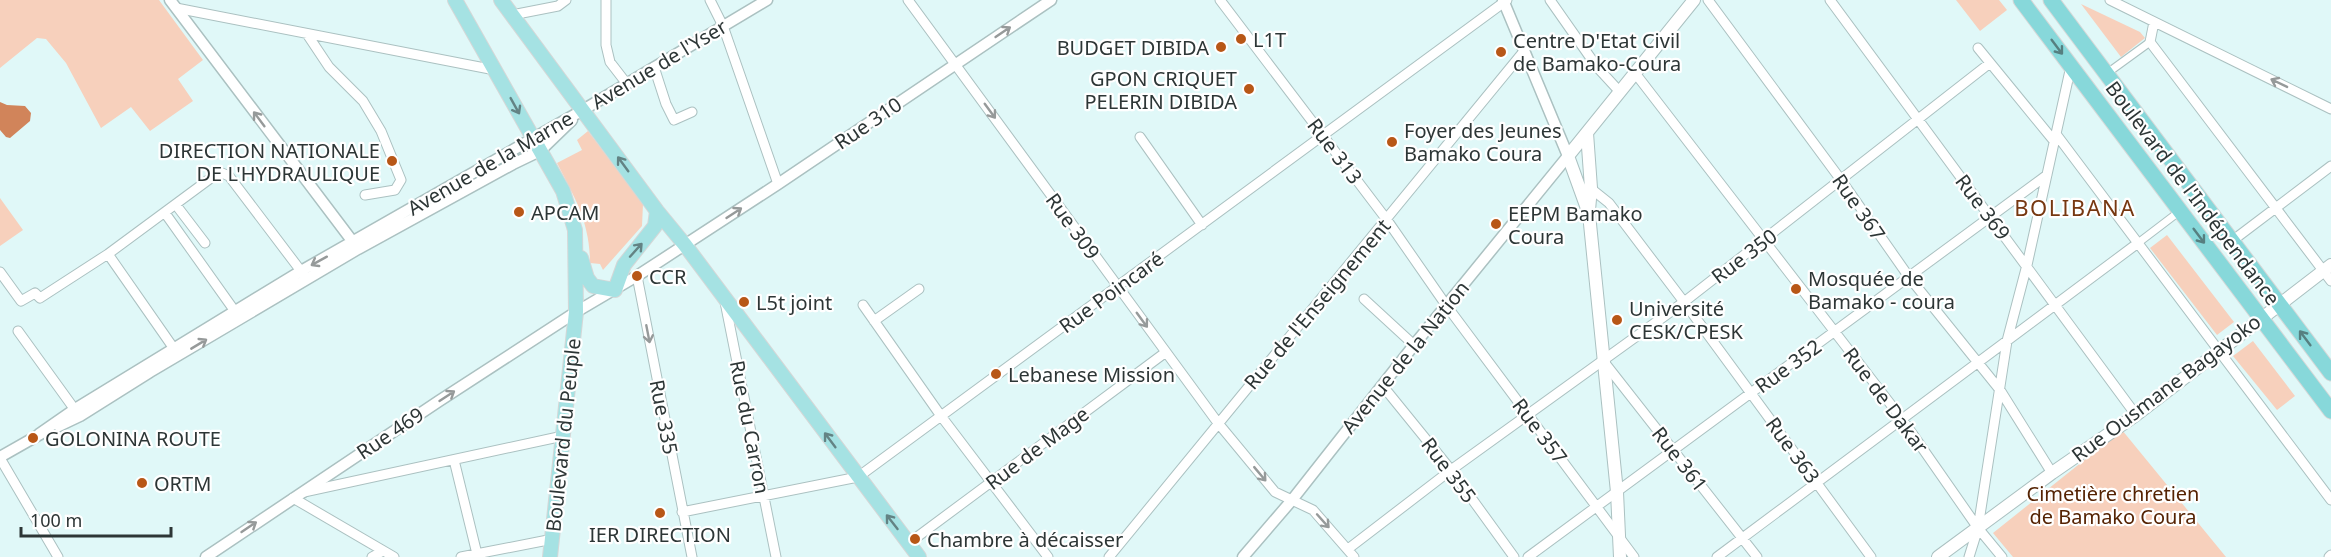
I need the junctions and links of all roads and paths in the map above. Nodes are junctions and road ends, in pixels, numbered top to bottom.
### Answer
1 (455, 0) edge
2 (501, 0) edge
3 (566, 0) edge
4 (606, 0) edge
5 (767, 0) edge
6 (908, 0) edge
7 (1051, 0) edge
8 (1220, 0) edge
9 (1550, 0) edge
10 (1694, 0) edge
11 (1708, 0) edge
12 (1830, 0) edge
13 (2021, 0) edge
14 (2051, 0) edge
15 (2110, 0) edge
16 (713, 1) edge
17 (1505, 1) edge
18 (173, 4) edge
19 (512, 15) junction
20 (2154, 22) junction
21 (723, 26) junction
22 (307, 34) junction
23 (2150, 42) junction
24 (1978, 48) dead end
25 (1524, 51) junction
26 (1990, 63) junction
27 (955, 64) junction
28 (2071, 66) junction
29 (654, 67) junction
30 (495, 70) junction
31 (1635, 73) junction
32 (2106, 74) junction
33 (627, 84) junction
34 (1620, 92) junction
35 (2331, 109) edge
36 (583, 110) junction
37 (692, 112) dead end
38 (1919, 120) junction
39 (1587, 133) junction
40 (1324, 136) junction
41 (533, 137) junction
42 (1140, 137) dead end
43 (2055, 137) junction
44 (540, 151) junction
45 (1568, 156) junction
46 (2331, 166) edge
47 (2047, 175) junction
48 (1576, 180) junction
49 (1841, 180) junction
50 (778, 184) junction
51 (1591, 188) junction
52 (365, 195) dead end
53 (176, 205) junction
54 (2275, 208) junction
55 (657, 211) junction
56 (2180, 211) junction
57 (165, 213) junction
58 (1589, 214) junction
59 (1990, 217) junction
60 (1387, 220) junction
61 (1202, 225) junction
62 (1765, 241) junction
63 (2232, 241) junction
64 (205, 243) dead end
65 (2138, 243) junction
66 (577, 244) junction
67 (686, 245) junction
68 (355, 246) junction
69 (108, 254) junction
70 (2027, 265) junction
71 (2327, 268) edge
72 (0, 272) edge
73 (304, 275) junction
74 (638, 276) junction
75 (1909, 277) junction
76 (2331, 281) edge
77 (1118, 287) junction
78 (919, 289) dead end
79 (615, 290) junction
80 (724, 297) junction
81 (1364, 298) dead end
82 (1684, 302) junction
83 (2278, 303) junction
84 (863, 305) dead end
85 (1446, 305) junction
86 (2055, 305) junction
87 (576, 312) junction
88 (238, 315) junction
89 (2261, 318) junction
90 (874, 321) junction
91 (18, 331) dead end
92 (1834, 331) junction
93 (2007, 341) junction
94 (1414, 345) junction
95 (2219, 350) junction
96 (176, 352) junction
97 (1166, 352) junction
98 (1603, 360) junction
99 (1977, 363) junction
100 (2331, 374) edge
101 (1382, 385) junction
102 (2000, 390) junction
103 (1751, 393) junction
104 (2331, 411) edge
105 (77, 412) junction
106 (1528, 414) junction
107 (2136, 415) junction
108 (941, 416) junction
109 (1902, 419) junction
110 (1218, 423) junction
111 (563, 436) junction
112 (1674, 450) junction
113 (0, 457) edge
114 (454, 460) junction
115 (1451, 470) junction
116 (2052, 472) junction
117 (858, 477) junction
118 (991, 482) junction
119 (1816, 483) junction
120 (1617, 492) junction
121 (296, 496) junction
122 (764, 496) junction
123 (1292, 500) junction
124 (2331, 500) edge
125 (1597, 507) junction
126 (682, 512) junction
127 (1978, 528) junction
128 (1618, 536) junction
129 (1743, 538) junction
130 (553, 539) junction
131 (909, 543) junction
132 (383, 551) junction
133 (1351, 553) edge
134 (477, 554) junction
135 (58, 557) edge
136 (206, 557) edge
137 (372, 557) edge
138 (394, 557) edge
139 (461, 557) edge
140 (550, 557) edge
141 (692, 557) edge
142 (776, 557) edge
143 (919, 557) edge
144 (1048, 557) edge
145 (1109, 557) edge
146 (1243, 557) edge
147 (1514, 557) edge
148 (1528, 557) edge
149 (1620, 557) edge
150 (1634, 557) edge
151 (1717, 557) edge
152 (1757, 557) edge
153 (1871, 557) edge
154 (1938, 557) edge
155 (1969, 557) edge
156 (2002, 557) edge

1 - 30 main road
2 - 19 main road
3 - 19 street
4 - 33 street
5 - 21 street, Avenue de l'Yser
6 - 27 street, Rue 309
27 -> 7 street, Rue 310
8 - 40 street, Rue 313
9 - 34 street
10 - 31 main road
11 - 49 street, Rue 367
12 - 38 street, Rue 369
13 -> 28 highway, Boulevard de l'Indépendance
14 - 32 highway, Boulevard de l'Indépendance
15 - 20 street
16 - 21 street
17 - 25 street
17 - 40 street, Rue Poincaré
18 - 22 street
68 -> 18 street
19 - 36 main road
20 - 23 street
35 -> 20 street
21 - 29 street, Avenue de l'Yser
21 - 50 street
22 - 30 street
22 - 52 street
23 - 32 street
23 - 54 street
24 - 26 street
25 - 45 street
25 - 60 street, Rue de l'Enseignement
26 - 38 street, Rue 350
26 - 43 street
27 - 50 street, Rue 310
27 -> 77 street, Rue 309
28 - 43 street
28 - 56 highway, Boulevard de l'Indépendance
29 - 33 street, Avenue de l'Yser
29 - 37 street
30 -> 41 main road
31 - 34 main road
31 - 62 street, Rue de Dakar
32 - 63 highway, Boulevard de l'Indépendance
33 - 36 street, Avenue de l'Yser
34 - 39 main road
36 - 41 street, Avenue de la Marne
36 - 44 street, Avenue de la Marne
55 -> 36 main road
38 - 49 street, Rue 350
38 - 59 street, Rue 369
39 - 45 main road
39 - 51 main road
40 - 60 street, Rue 313
40 - 61 street, Rue Poincaré
41 - 44 main road
41 - 68 street, Avenue de la Marne
42 - 61 street
43 - 47 street
43 - 65 street
44 - 66 main road
44 - 68 street, Avenue de la Marne
45 - 48 main road
45 - 85 street, Avenue de la Nation
46 - 54 street
47 - 59 street, Rue 352
47 - 70 street
48 - 51 street, Rue 363
48 - 58 main road
49 - 62 street, Rue 350
49 - 75 street, Rue 367
67 -> 50 street, Rue 310
51 - 58 main road
51 - 82 street, Rue 363
53 - 57 street
53 - 64 street
53 - 73 street
54 - 63 street
54 - 71 street
55 - 67 main road
79 -> 55 main road
56 - 65 street
56 -> 89 highway, Boulevard de l'Indépendance
57 - 69 street
57 - 88 street
58 - 98 main road
59 - 70 street, Rue 369
59 - 75 street, Rue 352
60 - 85 street, Rue 313
60 - 110 street, Rue de l'Enseignement
61 - 77 street, Rue Poincaré
62 - 82 street, Rue 350
62 - 92 street, Rue de Dakar
63 - 83 highway, Boulevard de l'Indépendance
65 - 86 street
65 - 95 street
66 - 79 main road
66 - 87 main road, Boulevard du Peuple
67 - 74 street, Rue 310
67 - 80 main road
68 - 73 street, Avenue de la Marne
69 - 72 street
69 - 96 street
70 - 86 street, Rue 369
70 - 93 street
71 - 76 street
71 - 83 main road, Rue Ousmane Bagayoko
73 - 88 street, Avenue de la Marne
74 - 79 street, Rue 469
74 -> 126 street, Rue 335
75 - 92 street, Rue 352
75 - 99 street, Rue 367
77 -> 97 street, Rue 309
77 - 108 street, Rue Poincaré
78 - 90 street
79 - 87 street, Rue 469
117 -> 80 main road
80 - 122 street, Rue du Carron
81 - 94 street
82 - 98 street, Rue 350
82 - 103 street, Rue 363
83 - 89 main road, Rue Ousmane Bagayoko
100 -> 83 highway, Boulevard de l'Indépendance
84 - 90 street
85 - 94 street, Avenue de la Nation
85 - 106 street, Rue 357
86 - 93 street
86 - 107 street, Rue 369
87 - 111 main road, Boulevard du Peuple
121 -> 87 street, Rue 469
88 - 96 street, Avenue de la Marne
89 - 95 main road, Rue Ousmane Bagayoko
89 - 104 highway, Boulevard de l'Indépendance
90 - 108 street
91 - 105 street
92 - 103 street, Rue 352
92 - 109 street, Rue de Dakar
93 - 99 street
93 - 102 street
94 - 101 street, Avenue de la Nation
95 - 107 main road, Rue Ousmane Bagayoko
95 - 124 street
96 - 105 street, Avenue de la Marne
97 - 110 street, Rue 309
97 - 118 street, Rue de Mage
98 - 106 street, Rue 350
98 - 112 street, Rue 361
98 - 120 main road
99 - 102 street, Rue 367
99 - 109 street
101 - 115 street, Rue 355
101 - 123 street, Avenue de la Nation
102 - 116 street, Rue 367
102 - 127 street
103 - 112 street, Rue 352
103 - 119 street, Rue 363
105 - 113 street, Avenue de la Marne
106 - 115 street, Rue 350
106 - 125 street, Rue 357
107 - 116 main road, Rue Ousmane Bagayoko
108 - 117 street, Rue Poincaré
108 - 118 street
109 - 119 street
109 - 127 street, Rue de Dakar
110 -> 123 street, Rue 309
110 - 145 street, Rue de l'Enseignement
111 - 114 street
111 - 130 main road, Boulevard du Peuple
112 - 120 street, Rue 352
112 - 129 street, Rue 361
113 - 135 street
114 - 121 street
114 - 134 street
115 - 133 street, Rue 350
115 - 147 street, Rue 355
116 - 127 main road, Rue Ousmane Bagayoko
117 - 122 street, Rue Poincaré
131 -> 117 main road
118 - 131 street, Rue de Mage
118 - 144 street
119 - 129 street
119 - 153 street, Rue 363
120 - 125 street, Rue 352
120 - 128 main road
121 - 132 street
136 -> 121 street, Rue 469
122 - 126 street, Rue Poincaré
122 - 142 street, Rue du Carron
123 -> 133 street, Rue 309
123 - 146 street, Avenue de la Nation
125 - 128 street, Rue 357
125 - 148 street, Rue 352
126 - 141 street, Rue 335
127 - 154 main road, Rue Ousmane Bagayoko
127 - 155 street
127 - 156 street, Rue de Dakar
128 - 149 main road
128 - 150 street, Rue 357
129 - 151 street
129 - 152 street, Rue 361
130 - 134 street
130 - 140 main road, Boulevard du Peuple
131 - 143 main road
132 - 137 street
132 - 138 street
134 - 139 street

